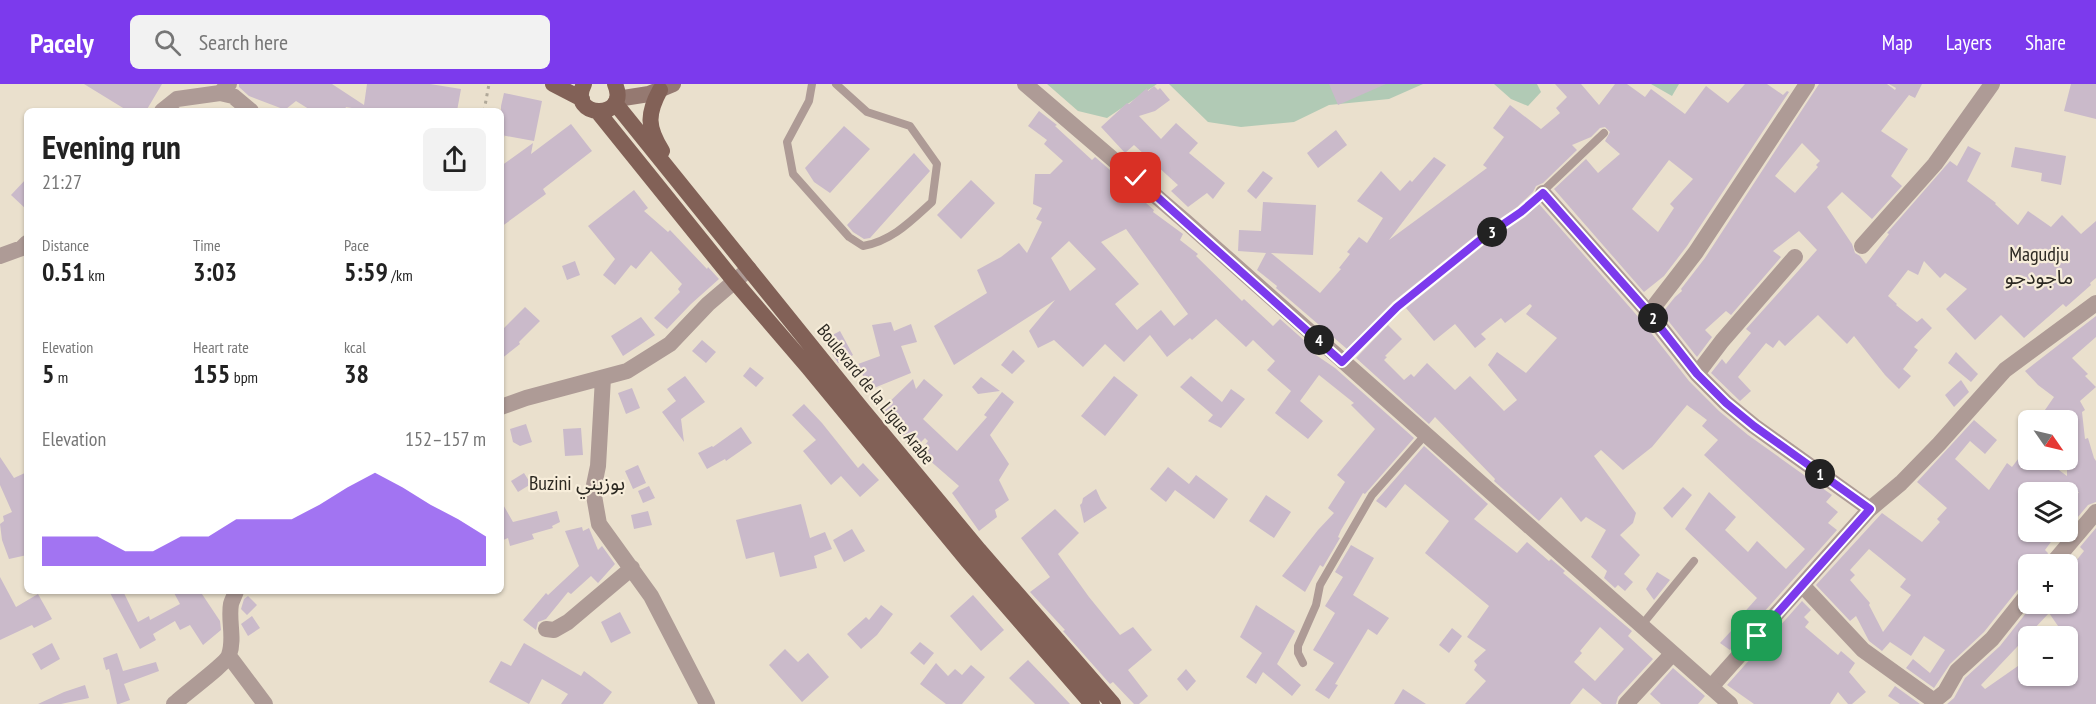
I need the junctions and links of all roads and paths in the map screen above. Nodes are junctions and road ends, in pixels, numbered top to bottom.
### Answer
1 (489, 84) edge
2 (554, 84) edge
3 (812, 84) edge
4 (836, 84) edge
5 (1025, 84) edge
6 (1807, 84) edge
7 (1992, 84) edge
8 (666, 87) edge
9 (225, 88) edge
10 (583, 92) edge
11 (616, 95) edge
12 (166, 108) edge
13 (247, 108) edge
14 (484, 108) edge
15 (598, 112) junction
16 (1604, 133) dead end
17 (679, 180) junction
18 (1543, 193) junction
19 (24, 246) edge
20 (1862, 246) dead end
21 (0, 256) edge
22 (1795, 257) dead end
23 (749, 269) junction
24 (735, 282) junction
25 (2096, 303) edge
26 (1649, 313) junction
27 (1342, 362) junction
28 (1697, 374) junction
29 (603, 378) junction
30 (504, 406) edge
31 (855, 413) junction
32 (1426, 434) junction
33 (1870, 509) junction
34 (2096, 512) edge
35 (2060, 554) edge
36 (1694, 561) dead end
37 (632, 568) junction
38 (1802, 585) junction
39 (235, 594) edge
40 (2018, 606) edge
41 (1641, 626) junction
42 (546, 629) dead end
43 (1672, 654) junction
44 (229, 656) junction
45 (1303, 663) dead end
46 (1072, 668) junction
47 (1720, 698) edge
48 (174, 704) edge
49 (265, 704) edge
50 (707, 704) edge
51 (1092, 704) edge
52 (1113, 704) edge
53 (1626, 704) edge

1 - 14 path
2 - 10 main road, Boulevard de la Ligue Arabe
3 - 4 lane
5 - 27 street
6 - 26 street
7 - 20 street
8 - 11 main road
8 - 17 main road
9 - 12 street
9 - 13 street
10 - 15 main road, Boulevard de la Ligue Arabe
11 - 15 main road
11 - 17 main road, Boulevard de la Ligue Arabe
15 - 24 main road, Boulevard de la Ligue Arabe
16 - 18 lane
17 - 23 main road, Boulevard de la Ligue Arabe
18 - 26 street
18 - 27 lane
19 - 21 street
22 - 28 street
23 - 24 street
23 - 31 main road, Boulevard de la Ligue Arabe
24 - 29 street
24 - 31 main road, Boulevard de la Ligue Arabe
25 - 33 street
26 - 28 street
27 - 32 street
28 - 33 street
29 - 30 street
29 - 37 street
31 - 46 main road, Boulevard de la Ligue Arabe
32 - 41 street
32 - 45 lane
33 - 38 street
34 - 35 street
36 - 41 lane
37 - 42 street
37 - 50 street
38 - 40 street
38 - 47 street
39 - 44 street
41 - 43 street
43 - 47 street
43 - 53 street
44 - 48 street
44 - 49 street
46 - 51 main road, Boulevard de la Ligue Arabe
46 - 52 main road, Boulevard de la Ligue Arabe

